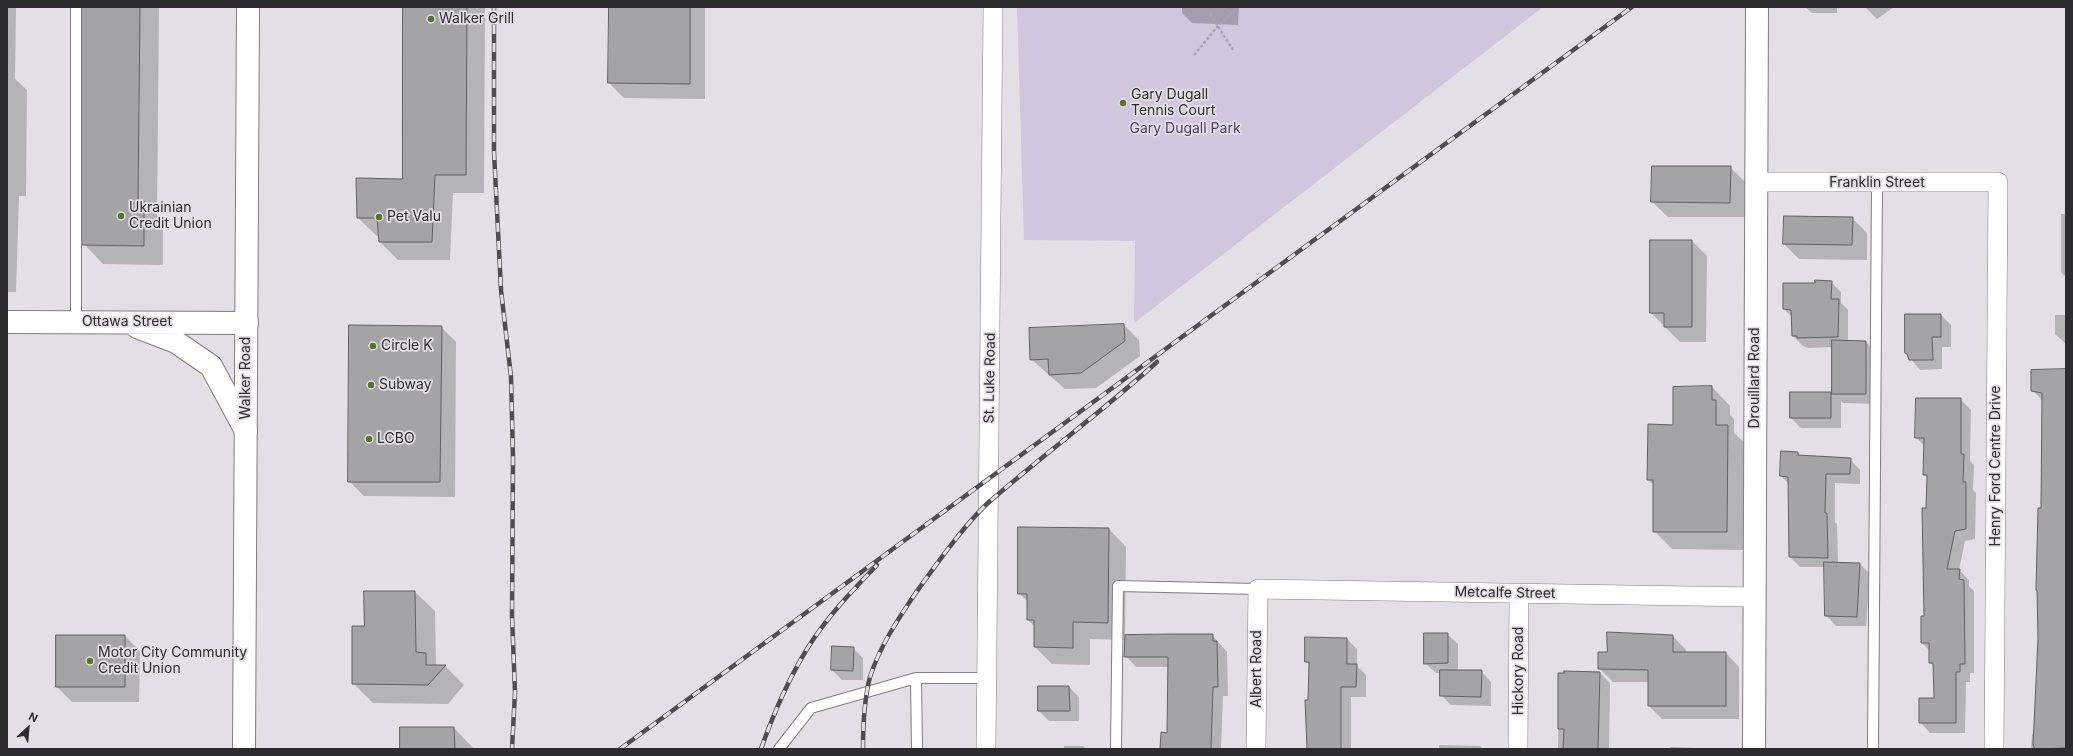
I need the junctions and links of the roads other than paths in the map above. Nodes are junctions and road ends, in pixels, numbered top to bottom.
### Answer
1 (76, 7) edge
2 (248, 7) edge
3 (993, 7) edge
4 (1757, 7) edge
5 (1756, 182) junction
6 (1998, 182) joint
7 (1877, 183) junction
8 (7, 322) edge
9 (76, 322) junction
10 (124, 322) junction
11 (247, 323) junction
12 (246, 431) junction
13 (1258, 589) junction
14 (1519, 593) junction
15 (1753, 597) junction
16 (916, 678) junction
17 (987, 678) junction
18 (244, 749) edge
19 (779, 749) edge
20 (917, 749) edge
21 (986, 749) edge
22 (1116, 749) edge
23 (1256, 749) edge
24 (1518, 749) edge
25 (1754, 749) edge
26 (1873, 749) edge
27 (1994, 749) edge

1 - 9 lane
2 - 11 street, Walker Road
3 - 17 street, St. Luke Road
4 - 5 street, Drouillard Road
5 - 7 street, Franklin Street
5 - 15 street, Drouillard Road
6 - 7 street, Franklin Street
6 - 27 street, Henry Ford Centre Drive
7 - 26 lane
8 - 9 street, Ottawa Street
9 - 10 street, Ottawa Street
10 - 11 street, Ottawa Street
10 - 12 street
11 - 12 street, Walker Road
12 - 18 street, Walker Road
13 - 14 street, Metcalfe Street
13 - 22 lane
13 - 23 street, Albert Road
14 - 15 street, Metcalfe Street
14 - 24 street, Hickory Road
15 - 25 street, Drouillard Road
16 - 17 lane
16 - 19 lane
16 - 20 lane
17 - 21 street, St. Luke Road

